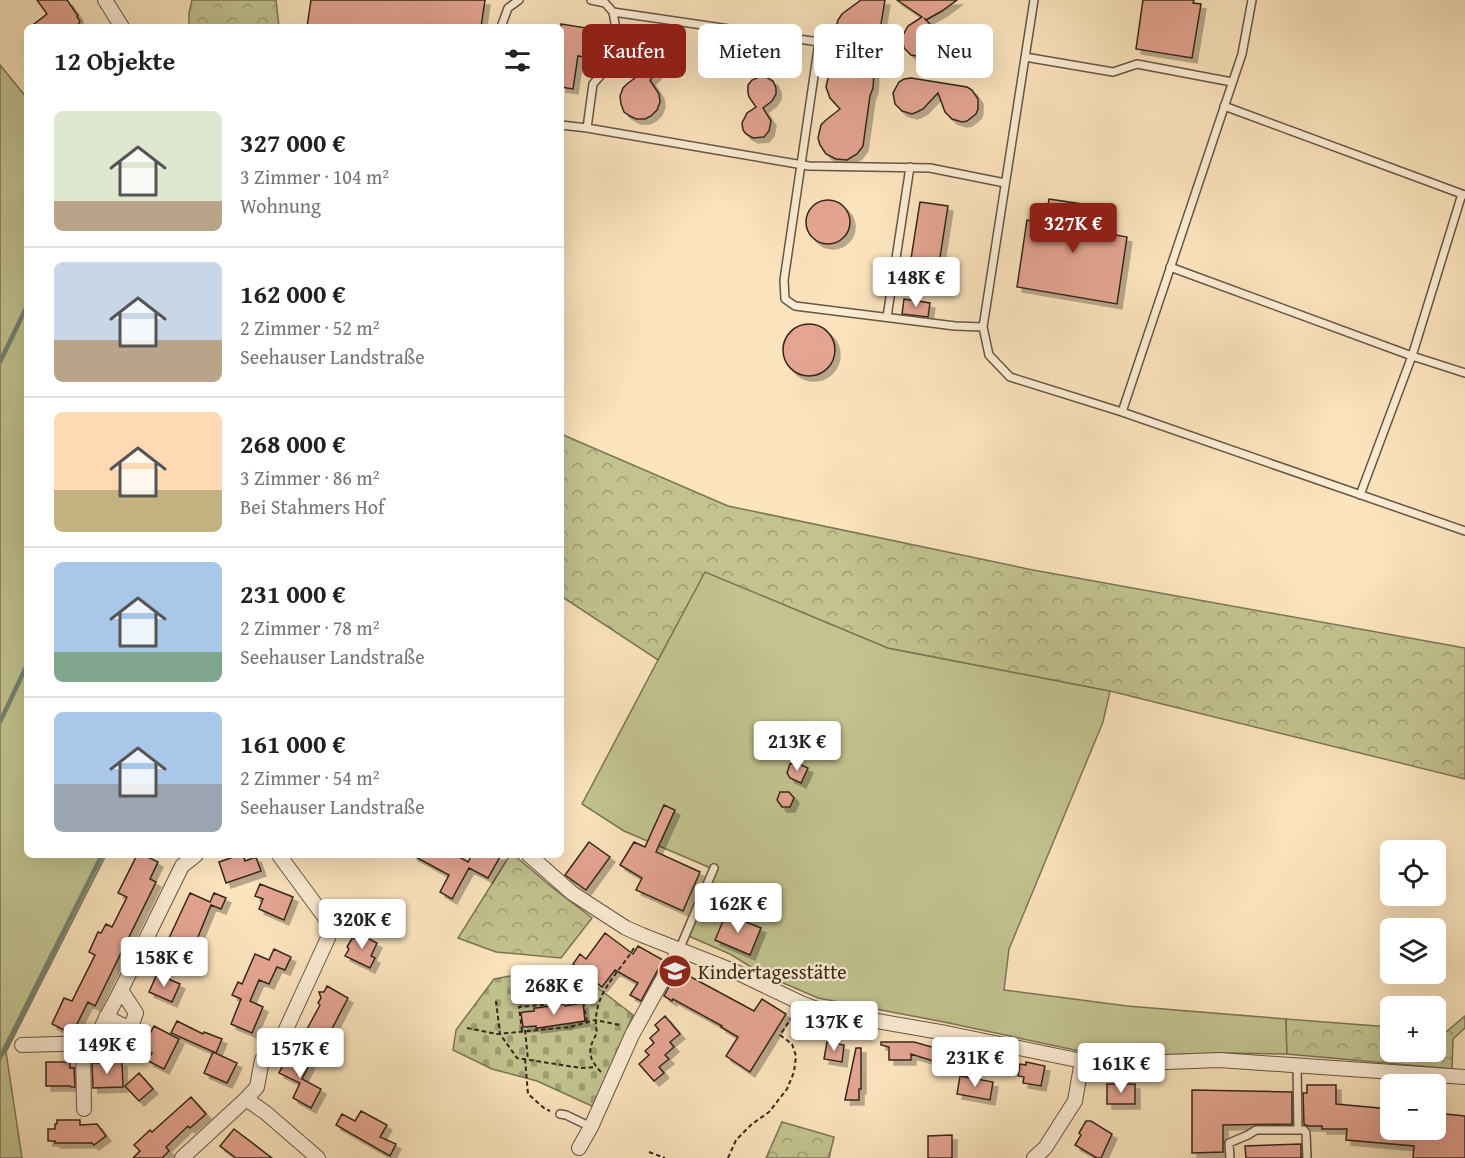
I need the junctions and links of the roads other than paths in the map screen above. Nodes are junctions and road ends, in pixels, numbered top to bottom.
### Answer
1 (105, 0) edge
2 (519, 0) edge
3 (591, 0) edge
4 (1034, 0) edge
5 (1252, 0) edge
6 (613, 12) junction
7 (120, 24) edge
8 (502, 24) edge
9 (1025, 57) junction
10 (1232, 82) junction
11 (1224, 106) junction
12 (564, 125) edge
13 (587, 128) junction
14 (802, 165) junction
15 (909, 167) junction
16 (1005, 183) junction
17 (1463, 195) edge
18 (1170, 267) junction
19 (887, 317) junction
20 (983, 327) junction
21 (1412, 356) junction
22 (1465, 373) edge
23 (1122, 412) junction
24 (1360, 495) junction
25 (1465, 531) edge
26 (192, 858) edge
27 (281, 858) edge
28 (532, 858) edge
29 (714, 868) dead end
30 (679, 950) junction
31 (121, 990) junction
32 (106, 1017) junction
33 (83, 1043) junction
34 (22, 1045) dead end
35 (1082, 1061) junction
36 (1297, 1066) junction
37 (1465, 1077) edge
38 (246, 1099) junction
39 (84, 1109) dead end
40 (560, 1114) road end
41 (591, 1127) junction
42 (1298, 1130) junction
43 (579, 1148) dead end
44 (183, 1158) edge
45 (318, 1158) edge
46 (1034, 1158) edge
47 (1230, 1158) edge
48 (1306, 1158) edge

1 - 7 street
2 - 8 lane
3 - 6 lane
4 - 9 lane
5 - 10 lane
6 - 13 lane
6 - 14 lane
9 - 10 lane
9 - 16 lane
10 - 11 lane
11 - 17 lane
11 - 18 lane
12 - 13 lane
13 - 14 lane
14 - 15 lane
14 - 19 lane
15 - 16 lane
15 - 19 lane
16 - 20 lane
17 - 21 lane
18 - 21 lane
18 - 23 lane
19 - 20 lane
20 - 23 lane
21 - 22 lane
21 - 24 lane
23 - 24 lane
24 - 25 lane
26 - 31 street
27 - 38 street
28 - 30 street
29 - 30 lane
30 - 35 street
30 - 41 street
31 - 32 street
31 - 32 street
32 - 33 street
33 - 34 street
33 - 39 street
35 - 36 street
35 - 46 street
36 - 37 street
36 - 42 lane
38 - 44 street
38 - 45 street
40 - 41 lane
41 - 43 street
42 - 47 lane
42 - 48 lane

